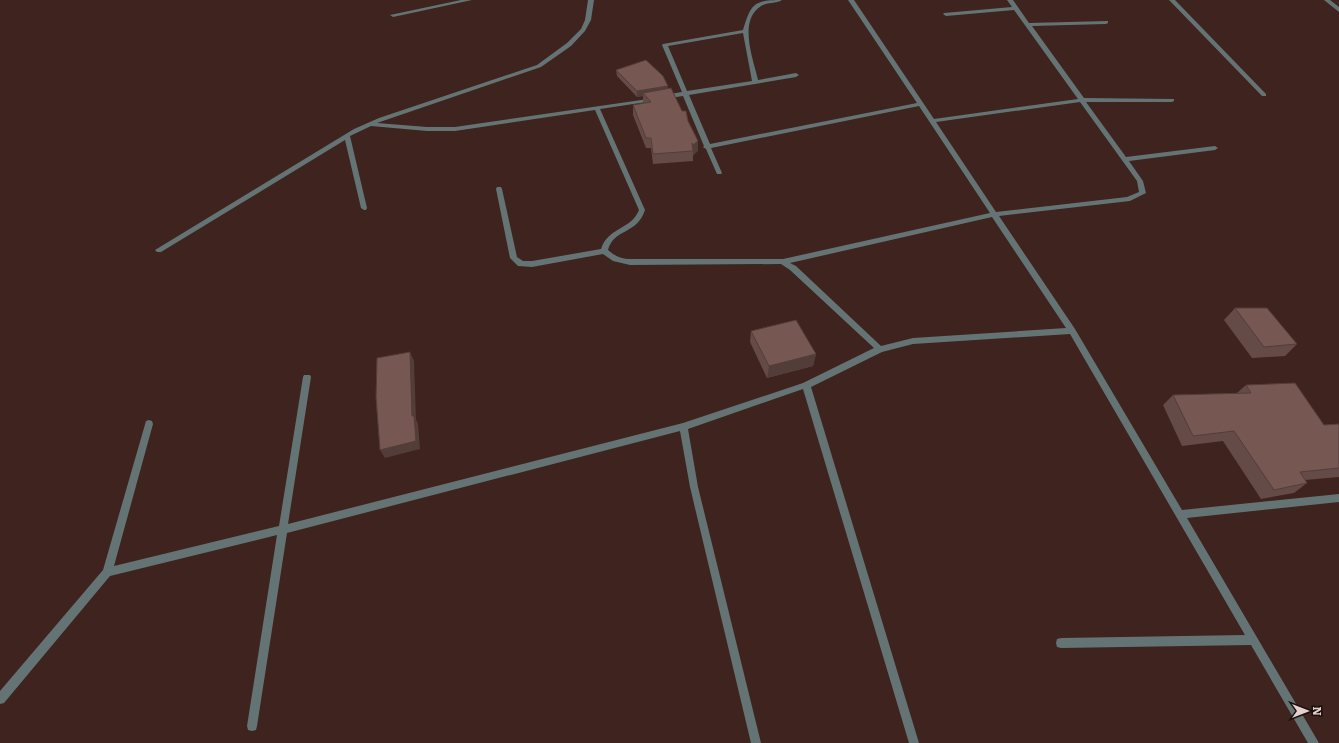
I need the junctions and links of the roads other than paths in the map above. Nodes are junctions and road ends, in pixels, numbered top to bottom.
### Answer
1 (469, 0) edge
2 (591, 0) edge
3 (779, 0) edge
4 (851, 0) edge
5 (1010, 0) edge
6 (1172, 0) edge
7 (1327, 0) edge
8 (760, 2) edge
9 (1016, 8) junction
10 (1339, 10) edge
11 (946, 14) dead end
12 (393, 15) dead end
13 (1106, 22) dead end
14 (1028, 25) junction
15 (745, 31) junction
16 (796, 75) dead end
17 (755, 81) junction
18 (684, 94) junction
19 (1264, 95) dead end
20 (1082, 100) junction
21 (1172, 100) dead end
22 (920, 104) junction
23 (597, 108) junction
24 (932, 121) junction
25 (370, 124) junction
26 (347, 136) junction
27 (706, 147) junction
28 (1215, 148) dead end
29 (1125, 159) junction
30 (719, 173) dead end
31 (498, 189) dead end
32 (364, 208) dead end
33 (994, 214) junction
34 (159, 250) dead end
35 (604, 251) junction
36 (783, 262) junction
37 (1072, 331) junction
38 (880, 349) junction
39 (307, 377) dead end
40 (806, 385) junction
41 (149, 424) dead end
42 (683, 427) junction
43 (1339, 498) edge
44 (1180, 514) junction
45 (282, 530) junction
46 (107, 572) junction
47 (1254, 640) junction
48 (1061, 643) dead end
49 (0, 699) edge
50 (252, 726) dead end
51 (756, 743) edge
52 (914, 743) edge
53 (1314, 743) edge

1 - 12 street
2 - 25 street
3 - 8 street
4 - 22 street
5 - 9 street
6 - 19 street
7 - 10 street
8 - 15 street
9 - 11 street
9 - 14 street
13 - 14 street
14 - 20 street
15 - 17 street
15 - 18 street
16 - 17 street
17 - 18 street
18 - 23 street
18 - 27 street
20 - 21 street
20 - 24 street
20 - 29 street
22 - 24 street
22 - 27 street
23 - 25 street
23 - 35 street
24 - 33 street
25 - 26 street
26 - 32 street
26 - 34 street
27 - 30 street
28 - 29 street
29 - 33 street
31 - 35 street
33 - 36 street
33 - 37 street
35 - 36 street
36 - 38 street
37 - 38 street
37 - 44 street
38 - 40 street
39 - 45 street
40 - 42 street
40 - 52 street
41 - 46 street
42 - 45 street
42 - 51 street
43 - 44 street
44 - 47 street
45 - 46 street
45 - 50 street
46 - 49 street
47 - 48 street
47 - 53 street

